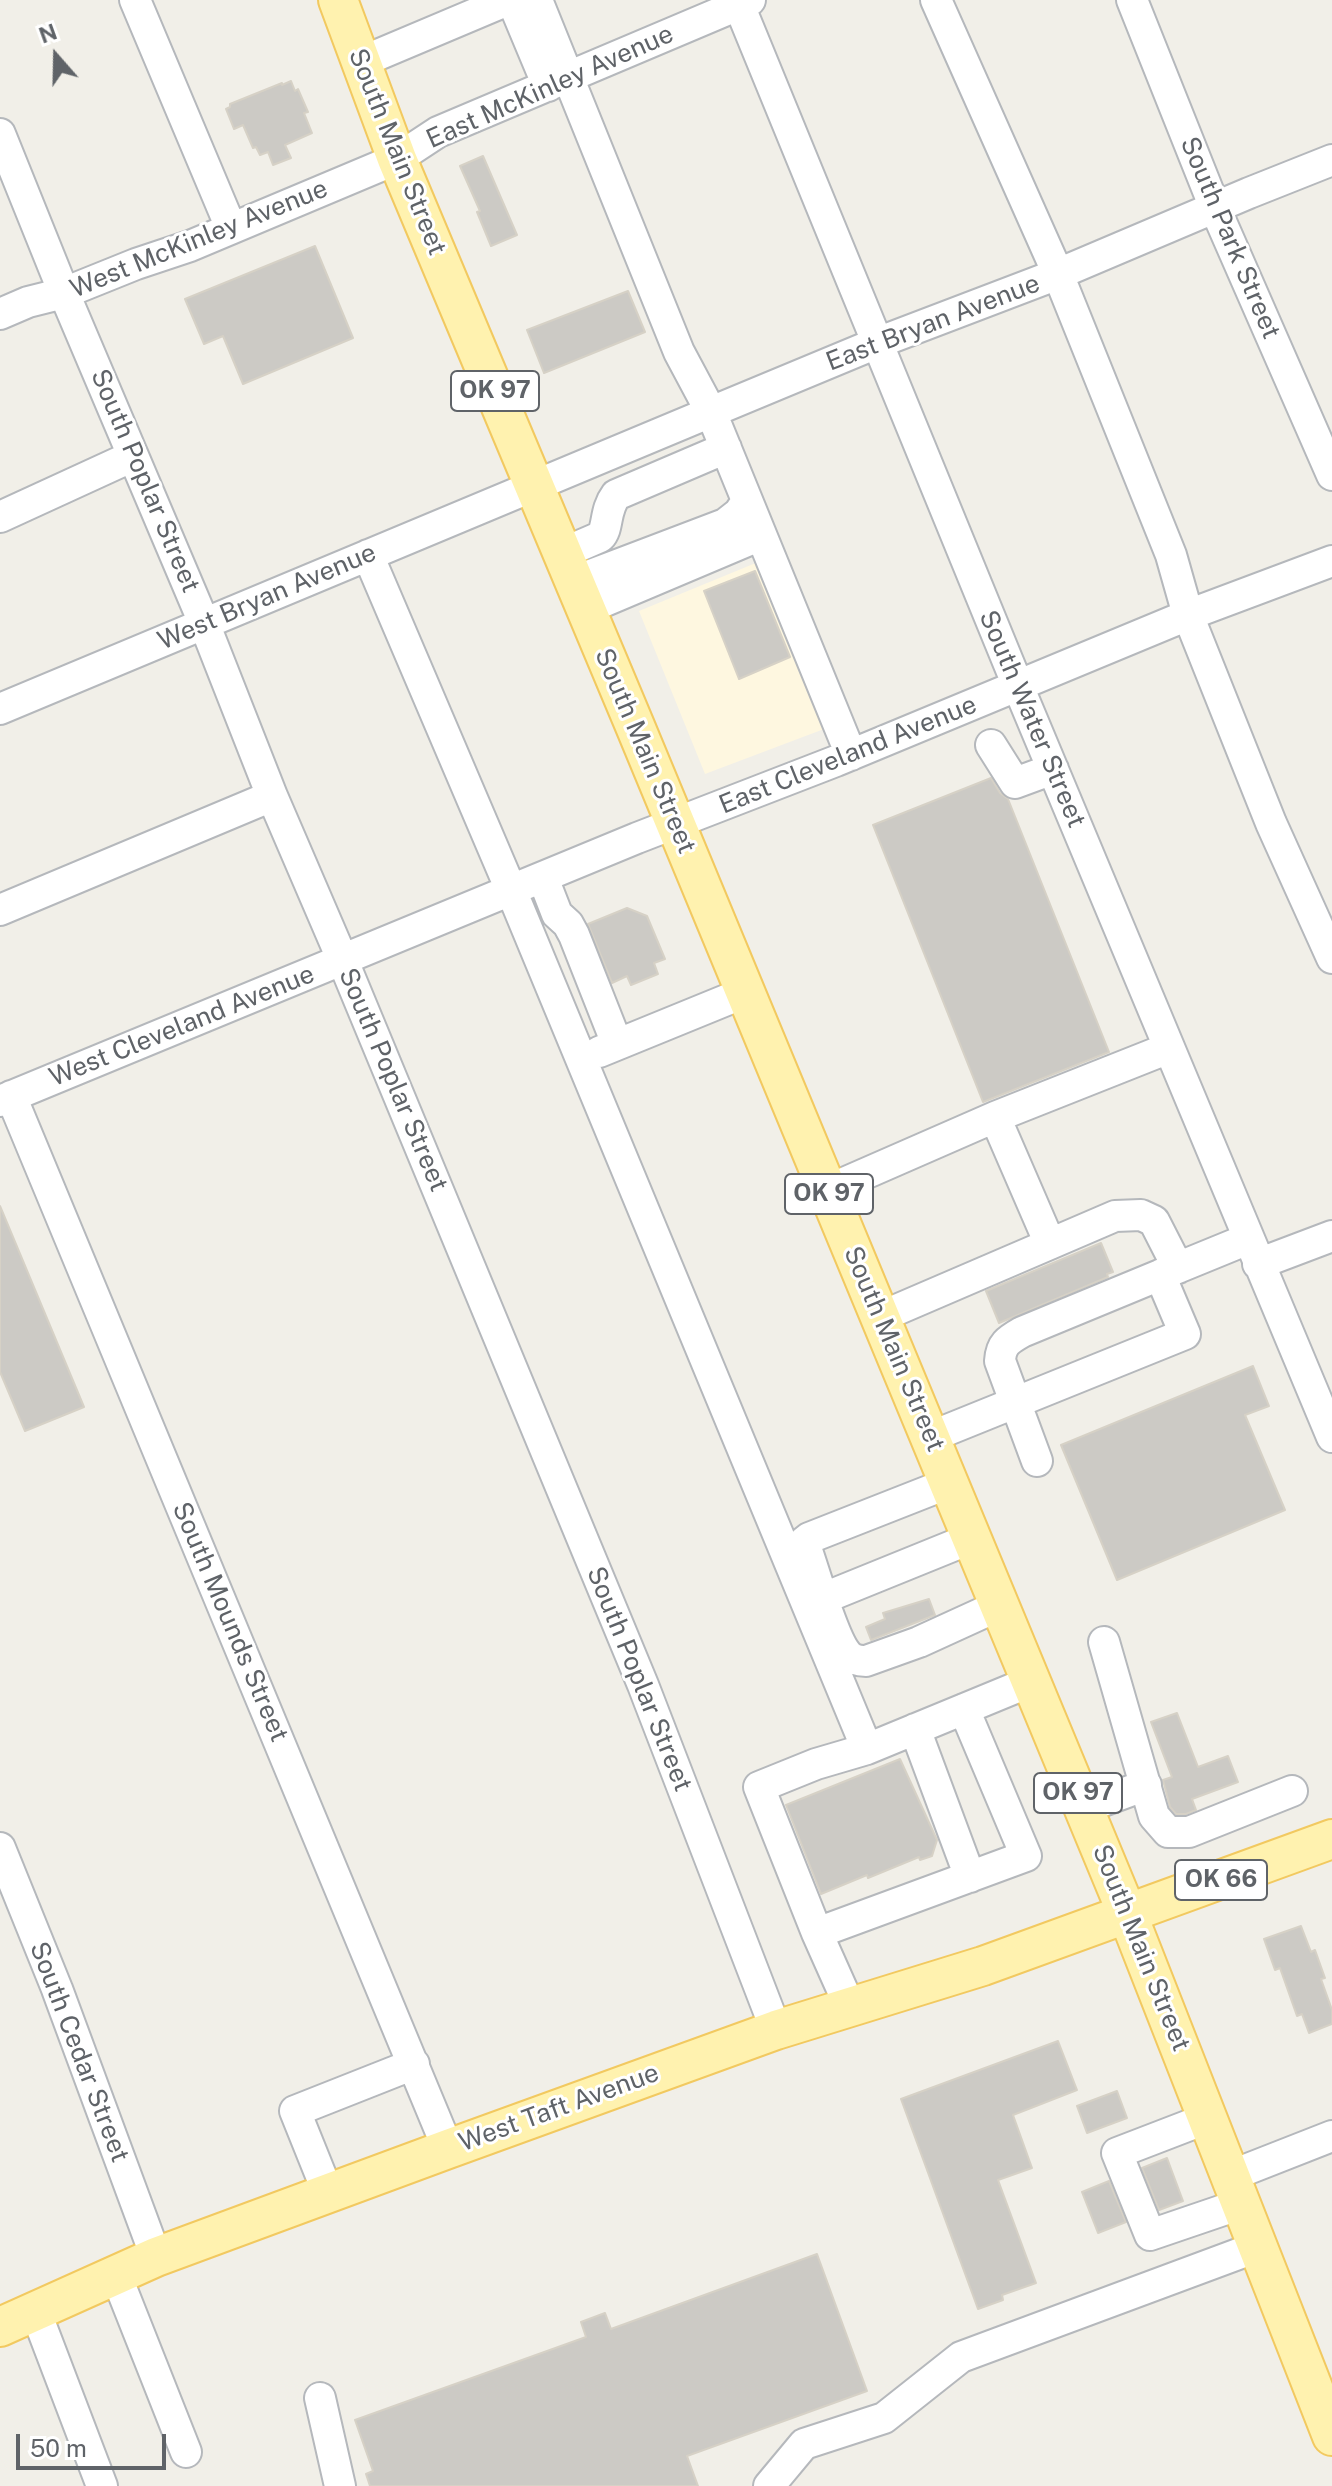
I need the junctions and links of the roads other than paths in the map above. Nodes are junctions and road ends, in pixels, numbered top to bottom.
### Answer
1 (135, 0) edge
2 (338, 0) edge
3 (510, 0) edge
4 (537, 0) edge
5 (936, 0) edge
6 (1132, 0) edge
7 (742, 1) edge
8 (361, 62) junction
9 (558, 82) junction
10 (0, 134) edge
11 (397, 159) junction
12 (1332, 160) edge
13 (1215, 208) junction
14 (231, 228) junction
15 (1058, 274) junction
16 (64, 293) junction
17 (0, 314) edge
18 (877, 343) junction
19 (711, 412) junction
20 (663, 432) junction
21 (726, 448) junction
22 (619, 450) junction
23 (133, 456) junction
24 (678, 468) junction
25 (1332, 475) edge
26 (535, 486) junction
27 (634, 486) junction
28 (747, 501) junction
29 (0, 517) edge
30 (761, 535) junction
31 (368, 555) junction
32 (1332, 561) edge
33 (575, 581) junction
34 (1188, 615) junction
35 (204, 623) junction
36 (1018, 686) junction
37 (0, 709) edge
38 (991, 745) dead end
39 (851, 755) junction
40 (1053, 769) junction
41 (272, 796) junction
42 (675, 823) junction
43 (543, 878) junction
44 (511, 890) junction
45 (0, 910) edge
46 (1332, 958) edge
47 (343, 961) junction
48 (746, 992) junction
49 (617, 1044) junction
50 (1169, 1048) junction
51 (580, 1060) junction
52 (6, 1099) edge
53 (995, 1117) junction
54 (828, 1190) junction
55 (1332, 1236) edge
56 (1050, 1244) junction
57 (1253, 1252) junction
58 (1169, 1271) junction
59 (880, 1317) junction
60 (1014, 1403) junction
61 (930, 1437) junction
62 (1332, 1437) edge
63 (1037, 1461) dead end
64 (949, 1483) junction
65 (972, 1538) junction
66 (824, 1598) junction
67 (1000, 1605) junction
68 (1104, 1642) dead end
69 (1032, 1681) junction
70 (964, 1709) junction
71 (915, 1729) junction
72 (867, 1749) junction
73 (1146, 1785) junction
74 (1292, 1791) dead end
75 (1084, 1808) junction
76 (1332, 1839) edge
77 (0, 1848) edge
78 (970, 1877) junction
79 (1127, 1913) junction
80 (817, 1933) junction
81 (844, 2009) junction
82 (776, 2030) junction
83 (414, 2064) junction
84 (1208, 2118) junction
85 (1332, 2136) edge
86 (448, 2149) junction
87 (1235, 2190) junction
88 (328, 2193) junction
89 (1257, 2247) junction
90 (156, 2257) junction
91 (116, 2275) junction
92 (35, 2310) junction
93 (0, 2327) edge
94 (320, 2398) dead end
95 (1332, 2436) edge
96 (186, 2452) dead end
97 (102, 2486) edge
98 (340, 2486) edge
99 (769, 2486) edge

1 - 14 street
2 - 8 main road, South Main Street / OK 97
3 - 8 street
3 - 9 street
4 - 9 street
5 - 15 street
6 - 13 street, South Park Street
7 - 9 street, East McKinley Avenue
7 - 18 street, South Water Street
8 - 11 main road, South Main Street / OK 97
9 - 11 street, East McKinley Avenue
9 - 19 street
10 - 16 street, South Poplar Street
11 - 14 street, West McKinley Avenue
11 - 26 main road, South Main Street / OK 97
12 - 13 street, East Bryan Avenue
13 - 15 street, East Bryan Avenue
13 - 25 street, South Park Street
14 - 16 street, West McKinley Avenue
15 - 18 street, East Bryan Avenue
15 - 34 street
16 - 17 street, West McKinley Avenue
16 - 23 street, South Poplar Street
18 - 19 street, East Bryan Avenue
18 - 36 street, South Water Street
19 - 20 street, East Bryan Avenue
19 - 21 street
20 - 22 street, East Bryan Avenue
20 - 24 street
21 - 24 street
21 - 28 street
22 - 26 street, East Bryan Avenue
22 - 27 street
23 - 29 street
23 - 35 street, South Poplar Street
24 - 27 street
26 - 31 street, West Bryan Avenue
26 - 33 main road, South Main Street / OK 97
27 - 33 street
28 - 30 street
28 - 33 street
30 - 33 street
30 - 39 street
31 - 35 street, West Bryan Avenue
31 - 44 street
32 - 34 street, East Cleveland Avenue
33 - 42 main road, South Main Street / OK 97
34 - 36 street, East Cleveland Avenue
34 - 46 street
35 - 37 street, West Bryan Avenue
35 - 41 street, South Poplar Street
36 - 39 street, East Cleveland Avenue
36 - 40 street, South Water Street
38 - 40 street
39 - 42 street, East Cleveland Avenue
40 - 50 street, South Water Street
41 - 45 street
41 - 47 street, South Poplar Street
42 - 43 street, West Cleveland Avenue
42 - 48 main road, South Main Street / OK 97
43 - 44 street, West Cleveland Avenue
43 - 49 street
44 - 47 street, West Cleveland Avenue
44 - 51 street
47 - 52 street, West Cleveland Avenue
47 - 82 street, South Poplar Street
48 - 49 street
48 - 54 main road, South Main Street / OK 97
49 - 51 street
50 - 53 street
50 - 57 street, South Water Street
51 - 72 street
52 - 83 street, South Mounds Street
53 - 54 street
53 - 56 street
54 - 59 main road, South Main Street / OK 97
55 - 57 street
56 - 58 street
56 - 59 street
57 - 58 street
57 - 62 street, South Water Street
58 - 60 street
58 - 60 street
59 - 61 main road, South Main Street / OK 97
60 - 61 street
60 - 63 street
61 - 64 main road, South Main Street / OK 97
64 - 65 main road, South Main Street / OK 97
64 - 66 street
65 - 66 street
65 - 67 main road, South Main Street / OK 97
66 - 67 street
67 - 69 main road, South Main Street / OK 97
68 - 73 street
69 - 70 street
69 - 75 main road, South Main Street / OK 97
70 - 71 street
70 - 78 street
71 - 72 street
71 - 78 street
72 - 80 street
73 - 74 street
73 - 75 street
75 - 79 main road, South Main Street / OK 97
76 - 79 main road, OK 66
77 - 90 street, South Cedar Street
78 - 80 street
79 - 81 main road, West Taft Avenue / OK 66
79 - 84 main road, South Main Street
80 - 81 street
81 - 82 main road, West Taft Avenue / OK 66
82 - 86 main road, West Taft Avenue / OK 66
83 - 86 street, South Mounds Street
83 - 88 street
84 - 87 main road, South Main Street
84 - 87 street
85 - 87 street
86 - 88 main road, West Taft Avenue / OK 66
87 - 89 main road, South Main Street
88 - 90 main road, West Taft Avenue / OK 66
89 - 95 main road, South Main Street
89 - 99 street
90 - 91 main road, West Taft Avenue / OK 66
91 - 92 main road, West Taft Avenue / OK 66
91 - 96 street
92 - 93 main road, West Taft Avenue / OK 66
92 - 97 street
94 - 98 street

